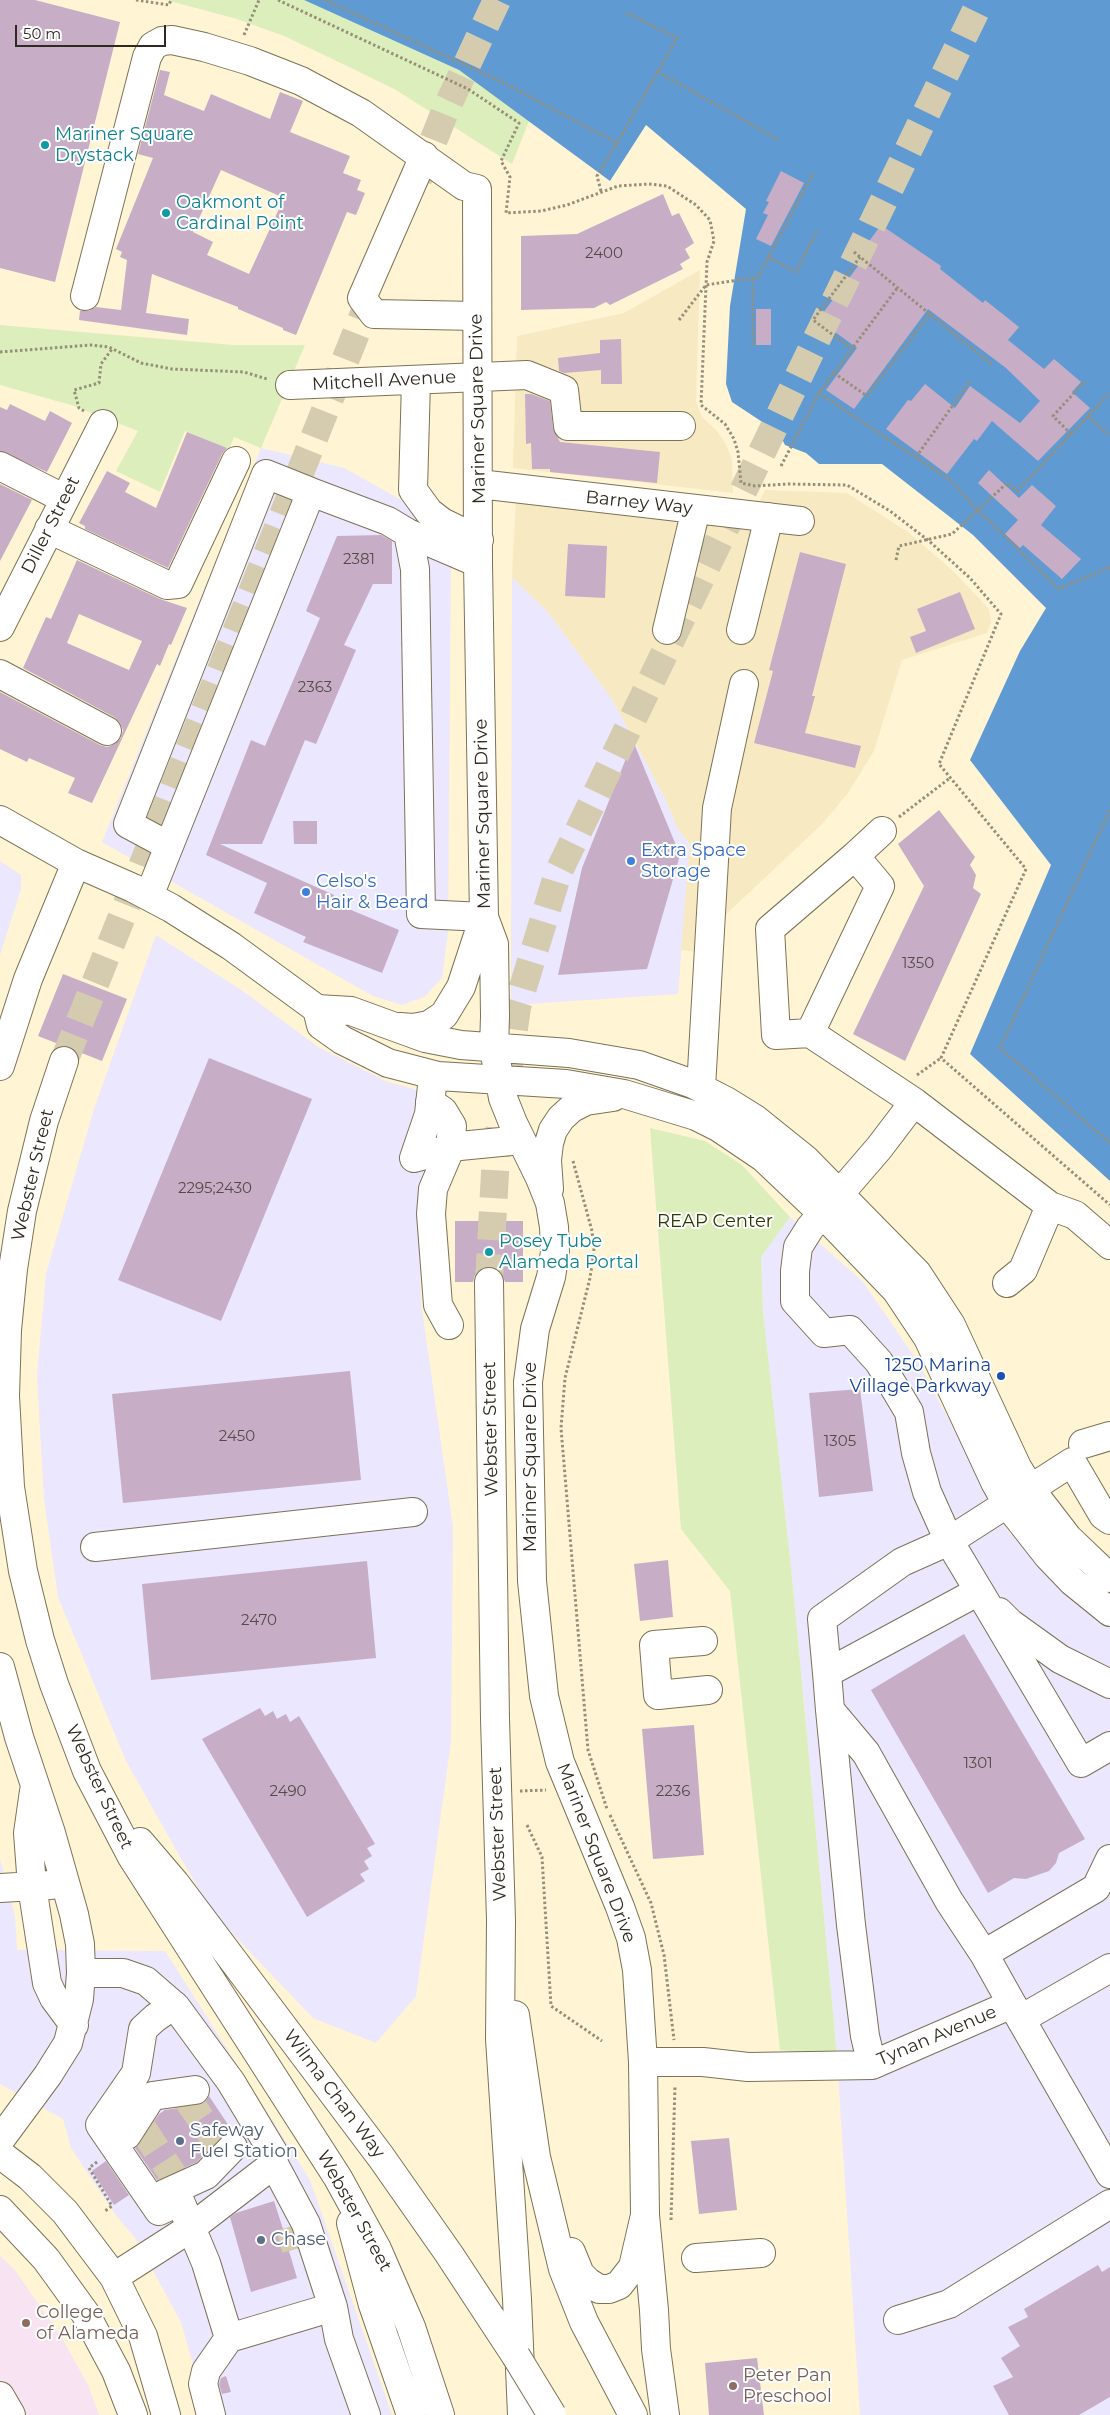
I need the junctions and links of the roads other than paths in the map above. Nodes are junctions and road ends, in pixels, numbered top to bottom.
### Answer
1 (424, 156) junction
2 (85, 296) dead end
3 (477, 316) junction
4 (478, 376) junction
5 (416, 381) junction
6 (290, 385) road end
7 (103, 424) dead end
8 (681, 426) dead end
9 (236, 461) dead end
10 (0, 466) edge
11 (479, 484) junction
12 (311, 492) junction
13 (65, 498) junction
14 (696, 509) junction
15 (769, 517) junction
16 (800, 521) dead end
17 (49, 529) junction
18 (408, 533) junction
19 (479, 551) junction
20 (0, 627) edge
21 (667, 630) dead end
22 (742, 630) dead end
23 (0, 674) edge
24 (744, 684) dead end
25 (107, 731) dead end
26 (0, 820) edge
27 (882, 831) road end
28 (169, 846) junction
29 (855, 856) junction
30 (76, 863) junction
31 (149, 896) junction
32 (484, 917) junction
33 (317, 1009) junction
34 (386, 1026) junction
35 (810, 1033) junction
36 (494, 1048) junction
37 (1, 1057) edge
38 (64, 1061) tunnel mouth
39 (430, 1075) junction
40 (499, 1082) junction
41 (701, 1088) junction
42 (624, 1094) junction
43 (907, 1097) junction
44 (430, 1102) junction
45 (521, 1140) junction
46 (450, 1148) junction
47 (839, 1192) junction
48 (550, 1203) junction
49 (1050, 1206) junction
50 (822, 1213) junction
51 (1110, 1245) edge
52 (489, 1282) tunnel mouth
53 (1007, 1283) dead end
54 (449, 1325) dead end
55 (1110, 1436) edge
56 (1084, 1444) dead end
57 (1031, 1490) junction
58 (1008, 1505) junction
59 (413, 1512) dead end
60 (1110, 1520) edge
61 (950, 1541) junction
62 (95, 1547) dead end
63 (1110, 1578) edge
64 (979, 1592) junction
65 (1110, 1612) edge
66 (703, 1641) dead end
67 (0, 1666) edge
68 (827, 1673) junction
69 (1110, 1684) edge
70 (708, 1690) dead end
71 (830, 1710) junction
72 (1110, 1746) edge
73 (35, 1784) junction
74 (96, 1788) junction
75 (1110, 1859) edge
76 (65, 1884) junction
77 (32, 1886) junction
78 (0, 1888) edge
79 (501, 1920) junction
80 (984, 1954) junction
81 (1110, 1968) edge
82 (81, 1973) junction
83 (174, 2005) junction
84 (1016, 2012) junction
85 (74, 2025) junction
86 (643, 2062) junction
87 (872, 2065) junction
88 (136, 2073) junction
89 (155, 2114) junction
90 (0, 2140) edge
91 (1102, 2141) edge
92 (0, 2154) edge
93 (274, 2164) junction
94 (1110, 2174) edge
95 (338, 2178) junction
96 (291, 2197) junction
97 (546, 2198) junction
98 (1110, 2204) edge
99 (0, 2210) edge
100 (644, 2215) junction
101 (192, 2227) junction
102 (761, 2253) dead end
103 (696, 2258) dead end
104 (114, 2277) junction
105 (329, 2296) junction
106 (898, 2320) dead end
107 (229, 2338) junction
108 (0, 2396) edge
109 (11, 2415) edge
110 (133, 2415) edge
111 (166, 2415) edge
112 (211, 2415) edge
113 (366, 2415) edge
114 (411, 2415) edge
115 (440, 2415) edge
116 (522, 2415) edge
117 (552, 2415) edge
118 (633, 2415) edge
119 (664, 2415) edge

1 - 2 street
1 - 3 street, Mariner Square Drive
1 - 3 street
3 - 4 street, Mariner Square Drive
4 - 5 street, Mitchell Avenue
4 - 8 street, Mitchell Avenue
4 - 11 street, Mariner Square Drive
5 - 6 street, Mitchell Avenue
5 - 19 street
7 - 13 street, Diller Street
9 - 17 street
10 - 13 street
11 - 14 street, Barney Way
11 - 19 street, Mariner Square Drive
12 - 18 street
12 - 28 street
12 - 28 street
13 - 17 street, Diller Street
14 - 15 street, Barney Way
14 - 21 street
15 - 16 street, Barney Way
15 - 22 street
17 - 20 street, Diller Street
18 - 19 street
18 - 32 street
19 - 32 street, Mariner Square Drive
23 - 25 street
24 - 41 street
26 - 30 street
27 - 29 street
28 - 31 street
29 - 35 street
29 - 35 street
30 - 31 street
30 - 37 street
31 - 33 street
32 - 34 street
32 - 36 street, Mariner Square Drive
33 - 34 street
33 - 39 street
34 - 36 street
35 - 43 street
36 - 40 street, Mariner Square Drive
36 - 41 street
38 - 74 street, Webster Street
39 - 40 street
39 - 44 street
40 - 42 street
40 - 45 street, Mariner Square Drive
41 - 47 street
42 - 48 street
42 - 50 street
43 - 47 street
43 - 49 street
44 - 46 street
44 - 46 street
45 - 46 street
45 - 48 street, Mariner Square Drive
46 - 54 street
47 - 50 street
47 - 57 street
48 - 86 street, Mariner Square Drive
49 - 51 street
49 - 53 street
50 - 58 street
50 - 61 street
52 - 79 street, Webster Street
55 - 56 street
57 - 58 street
57 - 60 street
57 - 63 street
58 - 61 street
58 - 65 street
59 - 62 street
61 - 64 street
61 - 68 street
64 - 68 street
64 - 69 street
64 - 72 street
66 - 70 street
67 - 73 street
68 - 71 street
71 - 80 street, Tynan Avenue
71 - 87 street
73 - 76 street
73 - 77 street
74 - 95 street, Webster Street
74 - 117 street, Wilma Chan Way, bridge
75 - 80 street
76 - 77 street
76 - 82 street
77 - 78 street
77 - 85 street
79 - 97 street
79 - 116 street, Webster Street
80 - 84 street, Tynan Avenue
81 - 84 street
82 - 83 street
82 - 85 street
83 - 88 street
83 - 93 street
84 - 87 street, Tynan Avenue
84 - 91 street
85 - 90 street
86 - 87 street, Tynan Avenue
86 - 100 street, Mariner Square Drive
88 - 89 street
88 - 89 street
89 - 101 street
91 - 94 street
92 - 104 street
93 - 96 street
93 - 101 street
95 - 114 street
95 - 115 street, Webster Street
96 - 105 street
96 - 105 street
97 - 100 street
97 - 118 street
98 - 106 street
99 - 110 street
100 - 119 street
101 - 104 street
101 - 107 street
102 - 103 street
104 - 111 street
105 - 107 street
105 - 113 street
107 - 112 street
108 - 109 street

